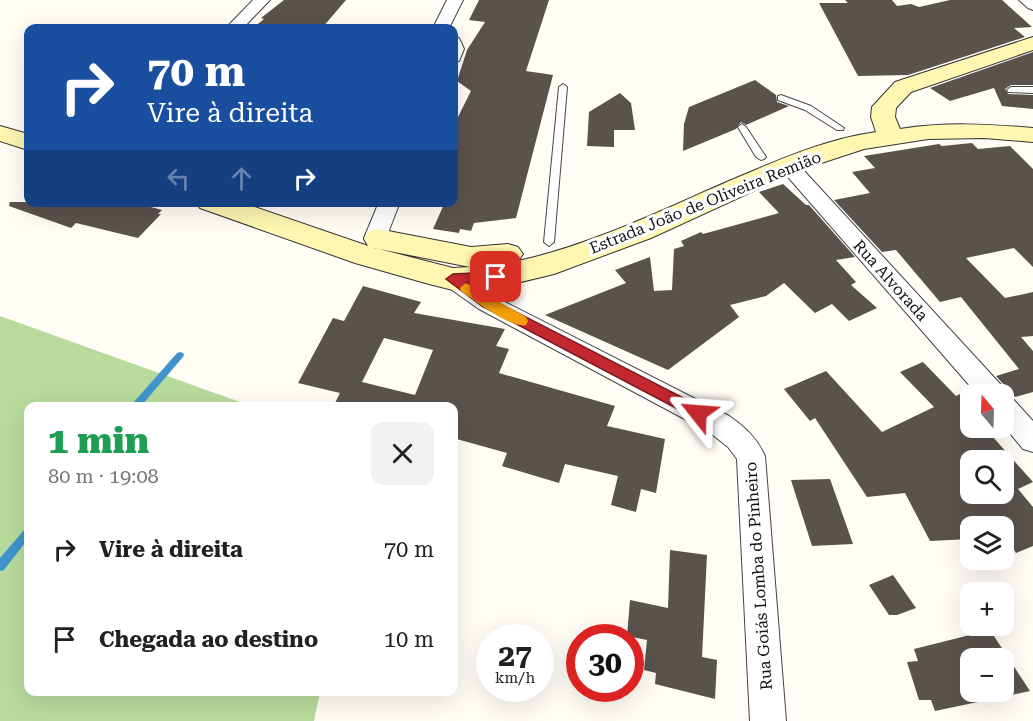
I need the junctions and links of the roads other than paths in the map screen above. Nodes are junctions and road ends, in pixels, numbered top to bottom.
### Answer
1 (262, 0) edge
2 (455, 0) edge
3 (1027, 0) edge
4 (1033, 5) edge
5 (238, 24) edge
6 (443, 24) edge
7 (1033, 43) edge
8 (563, 87) dead end
9 (903, 87) junction
10 (1011, 90) dead end
11 (1033, 90) edge
12 (781, 98) dead end
13 (924, 106) dead end
14 (0, 114) edge
15 (24, 121) edge
16 (1033, 121) edge
17 (886, 126) junction
18 (742, 127) dead end
19 (840, 128) junction
20 (0, 133) edge
21 (1033, 135) edge
22 (24, 141) edge
23 (761, 157) junction
24 (788, 165) junction
25 (224, 207) edge
26 (288, 207) edge
27 (388, 207) edge
28 (375, 238) junction
29 (549, 242) junction
30 (453, 279) junction
31 (984, 384) edge
32 (1014, 418) edge
33 (1033, 440) edge
34 (768, 721) edge

1 - 5 street
2 - 6 street
3 - 4 street
7 - 9 main road
8 - 29 lane
9 - 13 main road
9 - 17 main road
10 - 11 lane
12 - 19 lane
14 - 15 main road
16 - 17 main road, Estrada João de Oliveira Remião
17 - 19 main road, Estrada João de Oliveira Remião
17 - 21 main road, Estrada João de Oliveira Remião
17 - 24 main road, Estrada João de Oliveira Remião
18 - 23 lane
19 - 23 main road, Estrada João de Oliveira Remião
20 - 22 main road
23 - 29 main road, Estrada João de Oliveira Remião
24 - 30 main road, Estrada João de Oliveira Remião
24 - 31 street, Rua Alvorada
25 - 30 main road, Estrada João de Oliveira Remião
26 - 28 main road, Estrada João de Oliveira Remião
27 - 28 street
28 - 29 main road, Estrada João de Oliveira Remião
30 - 34 street, Rua Goiás Lomba do Pinheiro
32 - 33 street

